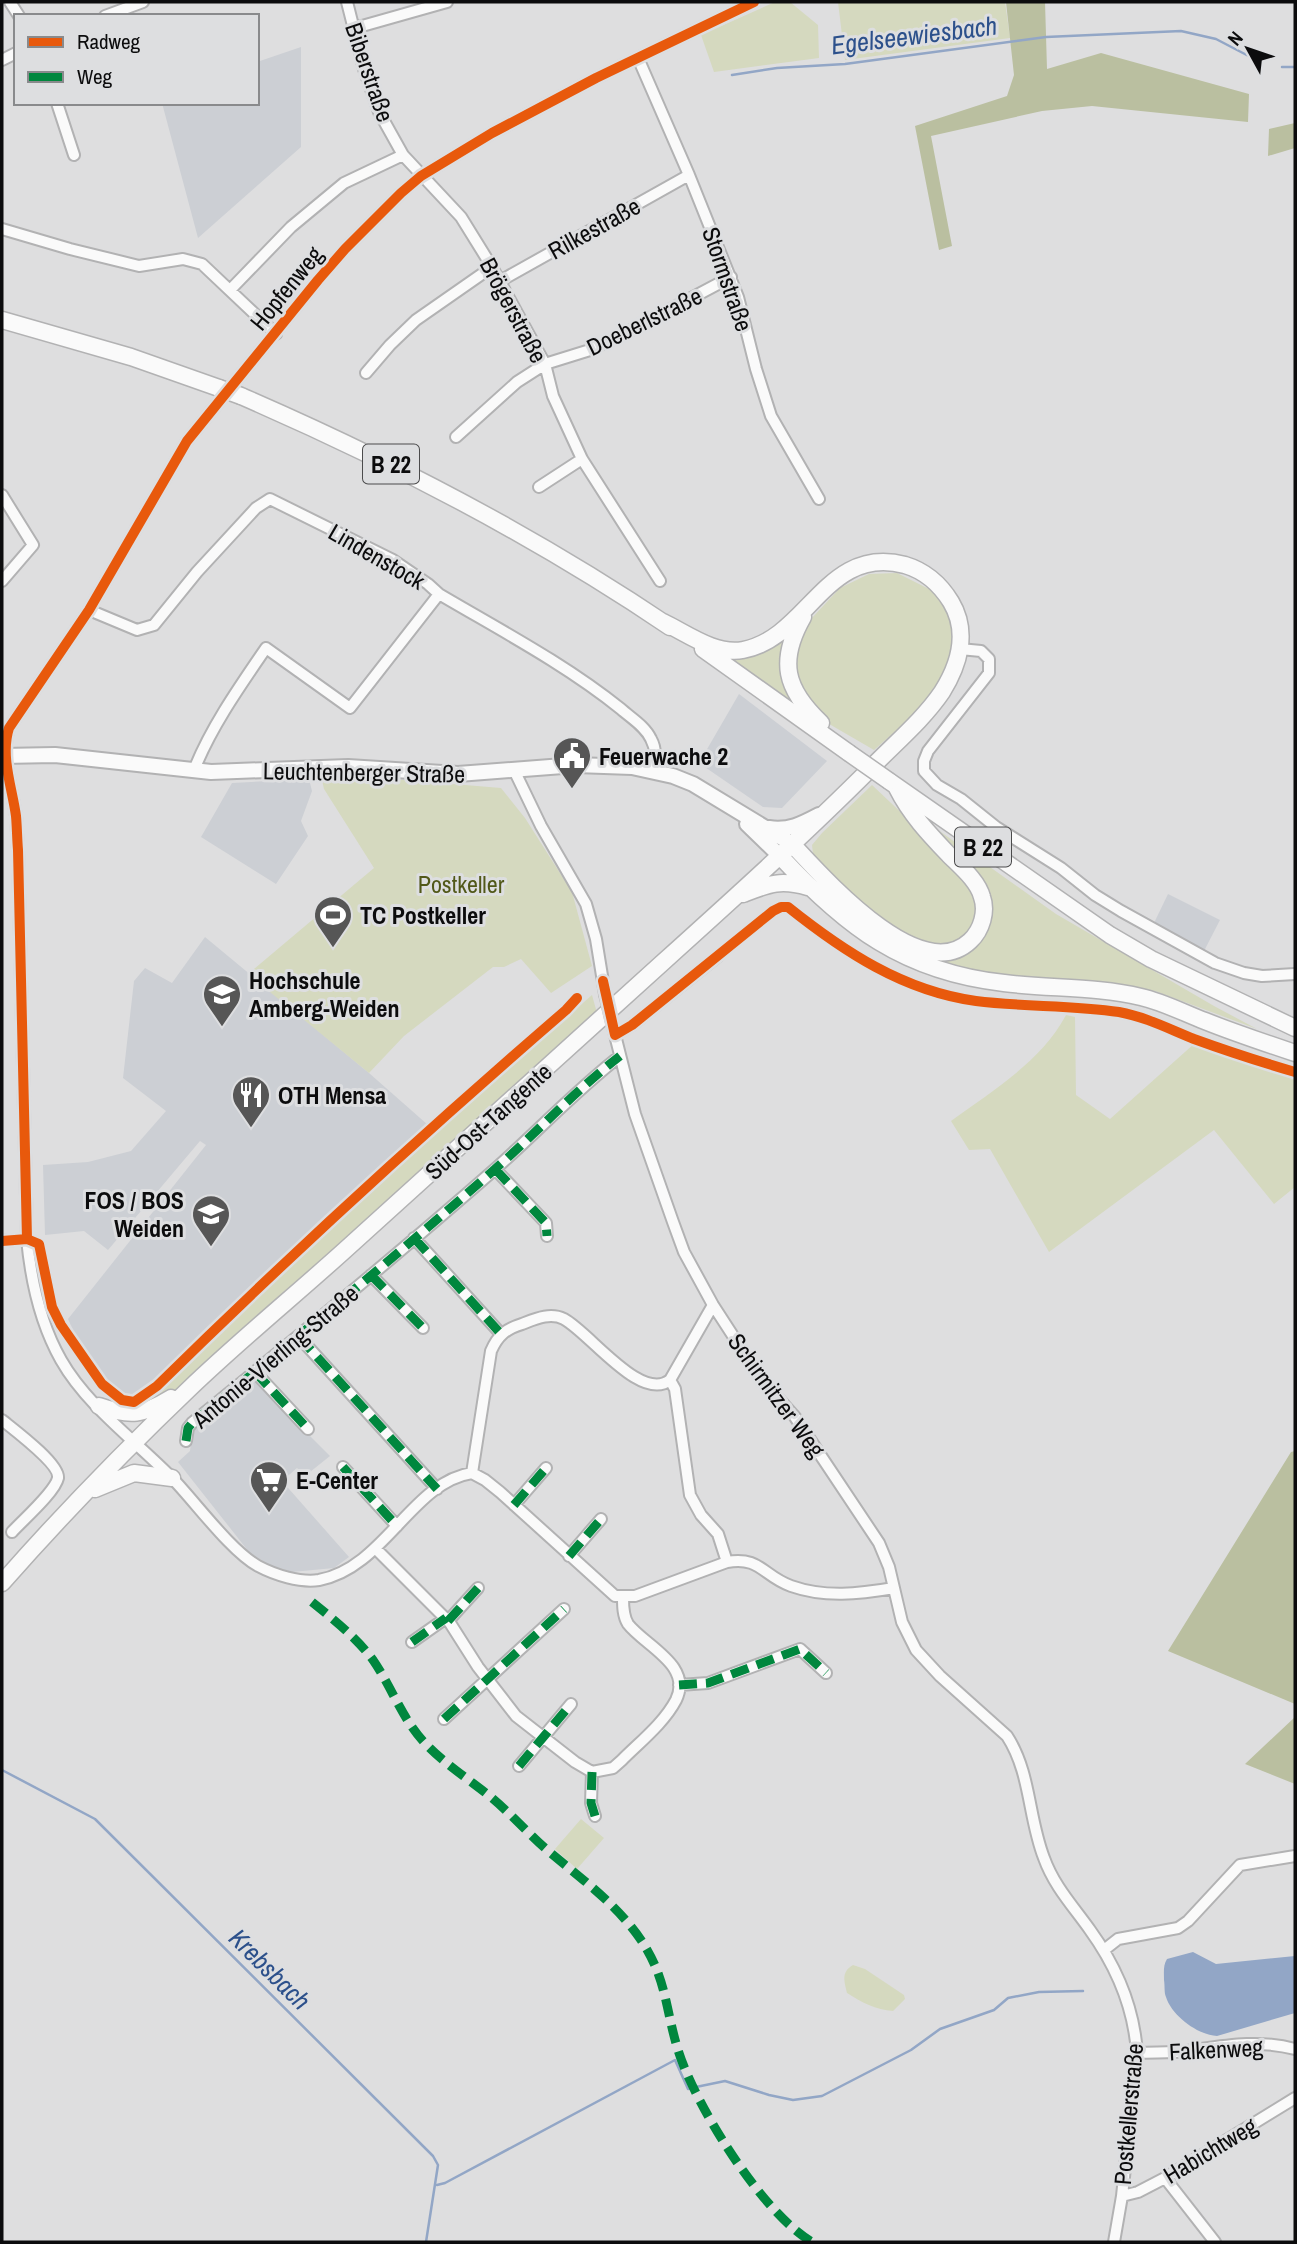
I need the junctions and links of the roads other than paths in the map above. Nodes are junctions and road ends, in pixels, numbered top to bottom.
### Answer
1 (144, 2) edge
2 (347, 2) edge
3 (447, 2) edge
4 (754, 2) edge
5 (111, 14) edge
6 (355, 28) junction
7 (638, 58) junction
8 (58, 105) edge
9 (74, 155) dead end
10 (403, 155) junction
11 (689, 175) junction
12 (421, 176) junction
13 (2, 229) edge
14 (492, 267) junction
15 (731, 277) junction
16 (500, 281) junction
17 (231, 289) junction
18 (2, 320) edge
19 (276, 334) junction
20 (545, 364) junction
21 (366, 373) dead end
22 (456, 437) dead end
23 (582, 460) junction
24 (539, 487) dead end
25 (2, 495) edge
26 (818, 499) dead end
27 (2, 581) edge
28 (660, 581) dead end
29 (439, 594) junction
30 (814, 600) junction
31 (89, 610) junction
32 (663, 622) junction
33 (960, 649) junction
34 (844, 749) junction
35 (4, 756) edge
36 (194, 770) junction
37 (652, 770) junction
38 (515, 772) junction
39 (892, 784) junction
40 (720, 799) junction
41 (826, 811) junction
42 (766, 828) junction
43 (786, 850) junction
44 (809, 888) junction
45 (734, 898) junction
46 (718, 956) dead end
47 (1295, 974) edge
48 (1295, 1028) edge
49 (614, 1035) junction
50 (1295, 1053) edge
51 (620, 1056) junction
52 (495, 1169) junction
53 (547, 1236) dead end
54 (414, 1238) junction
55 (27, 1239) junction
56 (2, 1241) edge
57 (371, 1275) junction
58 (713, 1305) junction
59 (423, 1328) dead end
60 (501, 1334) junction
61 (299, 1337) junction
62 (255, 1372) junction
63 (670, 1380) junction
64 (191, 1386) junction
65 (99, 1406) junction
66 (2, 1420) edge
67 (308, 1429) dead end
68 (186, 1441) dead end
69 (135, 1442) junction
70 (343, 1467) dead end
71 (546, 1468) dead end
72 (472, 1473) junction
73 (172, 1478) junction
74 (437, 1489) junction
75 (83, 1494) junction
76 (514, 1505) junction
77 (601, 1519) dead end
78 (397, 1526) junction
79 (12, 1532) dead end
80 (375, 1548) junction
81 (569, 1556) junction
82 (727, 1562) junction
83 (2, 1583) edge
84 (478, 1588) dead end
85 (894, 1588) junction
86 (623, 1598) junction
87 (564, 1609) dead end
88 (447, 1619) junction
89 (412, 1642) dead end
90 (826, 1674) dead end
91 (487, 1680) junction
92 (679, 1685) junction
93 (571, 1704) dead end
94 (444, 1719) dead end
95 (542, 1737) junction
96 (519, 1766) dead end
97 (592, 1772) junction
98 (595, 1816) dead end
99 (1295, 1856) edge
100 (1104, 1950) junction
101 (1295, 2049) edge
102 (1137, 2053) junction
103 (1295, 2098) edge
104 (1165, 2178) junction
105 (1122, 2196) junction
106 (1114, 2242) edge
107 (1215, 2242) edge

1 - 5 street
2 - 6 street, Biberstraße
3 - 6 street
4 - 7 street, Hopfenweg
6 - 10 street, Biberstraße
7 - 11 street, Stormstraße
7 - 12 street, Hopfenweg
8 - 9 street
10 - 12 street, Biberstraße
10 - 17 street
11 - 15 street, Stormstraße
11 - 16 street, Rilkestraße
12 - 14 street, Brögerstraße
12 - 19 street, Hopfenweg
13 - 17 street
14 - 16 street, Brögerstraße
14 - 21 street
15 - 20 street, Doeberlstraße
15 - 26 street, Stormstraße
16 - 20 street, Brögerstraße
17 - 19 street
18 - 32 main road, B 22, bridge
19 - 31 street, Hopfenweg
20 - 22 street, Doeberlstraße
20 - 23 street, Brögerstraße
23 - 24 street
23 - 28 street, Brögerstraße
25 - 27 street
29 - 31 street, Lindenstock
29 - 36 street
29 - 37 street, Lindenstock
30 - 32 main road, B 22
30 - 33 main road, B 22
30 - 34 main road, B 22
31 - 35 street, Hopfenweg
32 - 34 main road, B 22
33 - 41 main road, Süd-Ost-Tangente
33 - 47 street
34 - 39 main road, B 22, bridge
35 - 36 street, Leuchtenberger Straße
35 - 55 street
36 - 38 street, Leuchtenberger Straße
37 - 38 street, Leuchtenberger Straße
37 - 40 street, Leuchtenberger Straße
38 - 49 street, Schirmitzer Weg, bridge
39 - 43 main road
39 - 48 main road, B 22
40 - 42 street, Leuchtenberger Straße
40 - 43 street, Leuchtenberger Straße
41 - 42 street
41 - 43 main road, Süd-Ost-Tangente
42 - 43 street, Leuchtenberger Straße
43 - 44 main road
43 - 45 main road, Süd-Ost-Tangente
44 - 45 main road
44 - 50 main road
45 - 64 main road, Süd-Ost-Tangente
46 - 49 street
49 - 51 street, Schirmitzer Weg
51 - 52 street, Antonie-Vierling-Straße
51 - 58 street, Schirmitzer Weg
52 - 53 street
52 - 54 street, Antonie-Vierling-Straße
54 - 57 street, Antonie-Vierling-Straße
54 - 60 street
55 - 56 street
55 - 65 street
57 - 59 street, Antonie-Vierling-Straße
57 - 61 street, Antonie-Vierling-Straße
58 - 63 street
58 - 85 street, Schirmitzer Weg
60 - 63 street
60 - 72 street
61 - 62 street, Antonie-Vierling-Straße
61 - 74 street
62 - 67 street
62 - 68 street, Antonie-Vierling-Straße
63 - 82 street
64 - 65 main road
64 - 69 main road, Süd-Ost-Tangente
65 - 69 street
66 - 79 street
69 - 73 street
69 - 75 main road, Süd-Ost-Tangente
70 - 78 street
71 - 76 street
72 - 74 street
72 - 76 street
73 - 75 main road
73 - 80 street
74 - 78 street
75 - 83 main road, Süd-Ost-Tangente
76 - 81 street
77 - 81 street
78 - 80 street
80 - 88 street
81 - 86 street
82 - 85 street
82 - 86 street
84 - 88 street
85 - 100 street, Schirmitzer Weg
86 - 92 street
87 - 91 street
88 - 89 street
88 - 91 street
90 - 92 street
91 - 94 street
91 - 95 street
92 - 97 street
93 - 95 street
95 - 96 street
95 - 97 street
97 - 98 street
99 - 100 street
100 - 102 street, Postkellerstraße
101 - 102 street, Falkenweg
102 - 105 street, Postkellerstraße
103 - 104 street, Habichtweg
104 - 105 street, Habichtweg
104 - 107 street
105 - 106 street, Postkellerstraße

